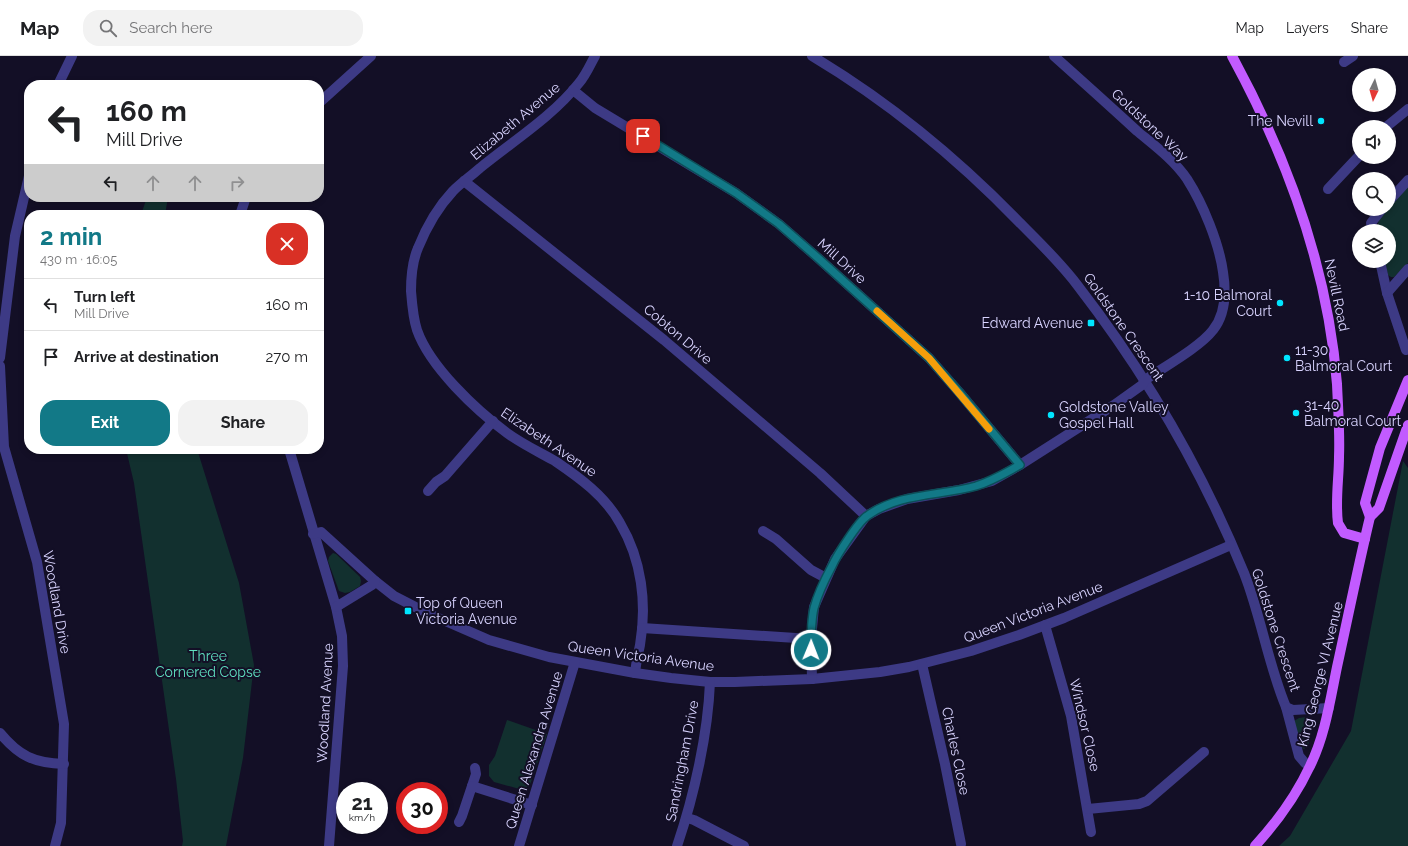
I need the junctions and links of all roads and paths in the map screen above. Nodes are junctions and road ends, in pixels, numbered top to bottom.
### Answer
1 (72, 56) edge
2 (595, 56) edge
3 (812, 56) edge
4 (1054, 56) edge
5 (1232, 56) edge
6 (1352, 56) edge
7 (364, 58) edge
8 (1344, 62) dead end
9 (60, 80) edge
10 (573, 90) junction
11 (324, 98) edge
12 (1408, 109) edge
13 (1395, 120) edge
14 (1352, 163) edge
15 (1408, 180) edge
16 (464, 181) junction
17 (1328, 189) dead end
18 (1396, 194) edge
19 (24, 197) edge
20 (1382, 268) edge
21 (1408, 269) edge
22 (1387, 293) junction
23 (1, 335) edge
24 (1406, 350) dead end
25 (0, 358) edge
26 (0, 366) edge
27 (1145, 380) junction
28 (1408, 380) edge
29 (492, 421) junction
30 (1408, 425) edge
31 (2, 447) edge
32 (290, 454) edge
33 (1020, 465) junction
34 (428, 491) dead end
35 (866, 516) junction
36 (1370, 517) junction
37 (763, 531) dead end
38 (313, 534) junction
39 (1365, 539) junction
40 (1231, 545) junction
41 (826, 578) junction
42 (375, 581) junction
43 (336, 607) junction
44 (1045, 625) junction
45 (642, 628) junction
46 (811, 639) junction
47 (575, 662) junction
48 (922, 664) junction
49 (634, 673) junction
50 (812, 679) junction
51 (710, 682) junction
52 (1286, 707) junction
53 (1329, 708) junction
54 (0, 733) edge
55 (1204, 752) dead end
56 (64, 764) junction
57 (1310, 766) junction
58 (475, 768) dead end
59 (472, 786) junction
60 (532, 805) junction
61 (1088, 809) junction
62 (687, 818) junction
63 (459, 822) dead end
64 (1091, 832) dead end
65 (961, 844) dead end
66 (54, 846) edge
67 (329, 846) edge
68 (519, 846) edge
69 (677, 846) edge
70 (744, 846) edge
71 (1255, 846) edge

1 - 9 street
2 - 10 street, Elizabeth Avenue
3 - 27 street, Goldstone Crescent
4 - 27 street, Goldstone Way
5 - 39 main road, Nevill Road
6 - 8 street
7 - 11 street
10 - 16 street, Elizabeth Avenue
10 - 33 street, Mill Drive
12 - 13 street
14 - 17 street
15 - 18 street
16 - 29 street, Elizabeth Avenue
16 - 35 street, Cobton Drive
19 - 23 street
20 - 22 street
21 - 22 street
22 - 24 street
23 - 25 street
26 - 31 street, Woodland Drive
27 - 33 street
27 - 40 street, Goldstone Crescent
28 - 36 main road, King George VI Avenue
29 - 34 street
29 - 45 street, Elizabeth Avenue
30 - 36 main road, King George VI Avenue
31 - 56 street, Woodland Drive
32 - 38 street, Woodland Avenue
33 - 35 street
35 - 41 street
36 - 39 main road, King George VI Avenue
37 - 41 street
38 - 42 street, Queen Victoria Avenue
38 - 43 street, Woodland Avenue
39 - 53 main road, King George VI Avenue
40 - 44 street, Queen Victoria Avenue
40 - 52 street, Goldstone Crescent
41 - 46 street
42 - 43 street
42 - 47 street, Queen Victoria Avenue
43 - 67 street, Woodland Avenue
44 - 48 street, Queen Victoria Avenue
44 - 61 street, Windsor Close
45 - 46 street
45 - 49 street, Elizabeth Avenue
46 - 50 street
47 - 49 street, Queen Victoria Avenue
47 - 60 street, Queen Alexandra Avenue
48 - 50 street, Queen Victoria Avenue
48 - 65 street, Charles Close
49 - 51 street, Queen Victoria Avenue
50 - 51 street, Queen Victoria Avenue
51 - 62 street, Sandringham Drive
52 - 53 street, Goldstone Crescent
52 - 57 street, Goldstone Crescent
53 - 57 main road, King George VI Avenue
54 - 56 street
55 - 61 street
56 - 66 street, Woodland Drive
57 - 71 main road, King George VI Avenue
58 - 59 street
59 - 60 street
59 - 63 street
60 - 68 street, Queen Alexandra Avenue
61 - 64 street, Windsor Close
62 - 69 street, Sandringham Drive
62 - 70 street

